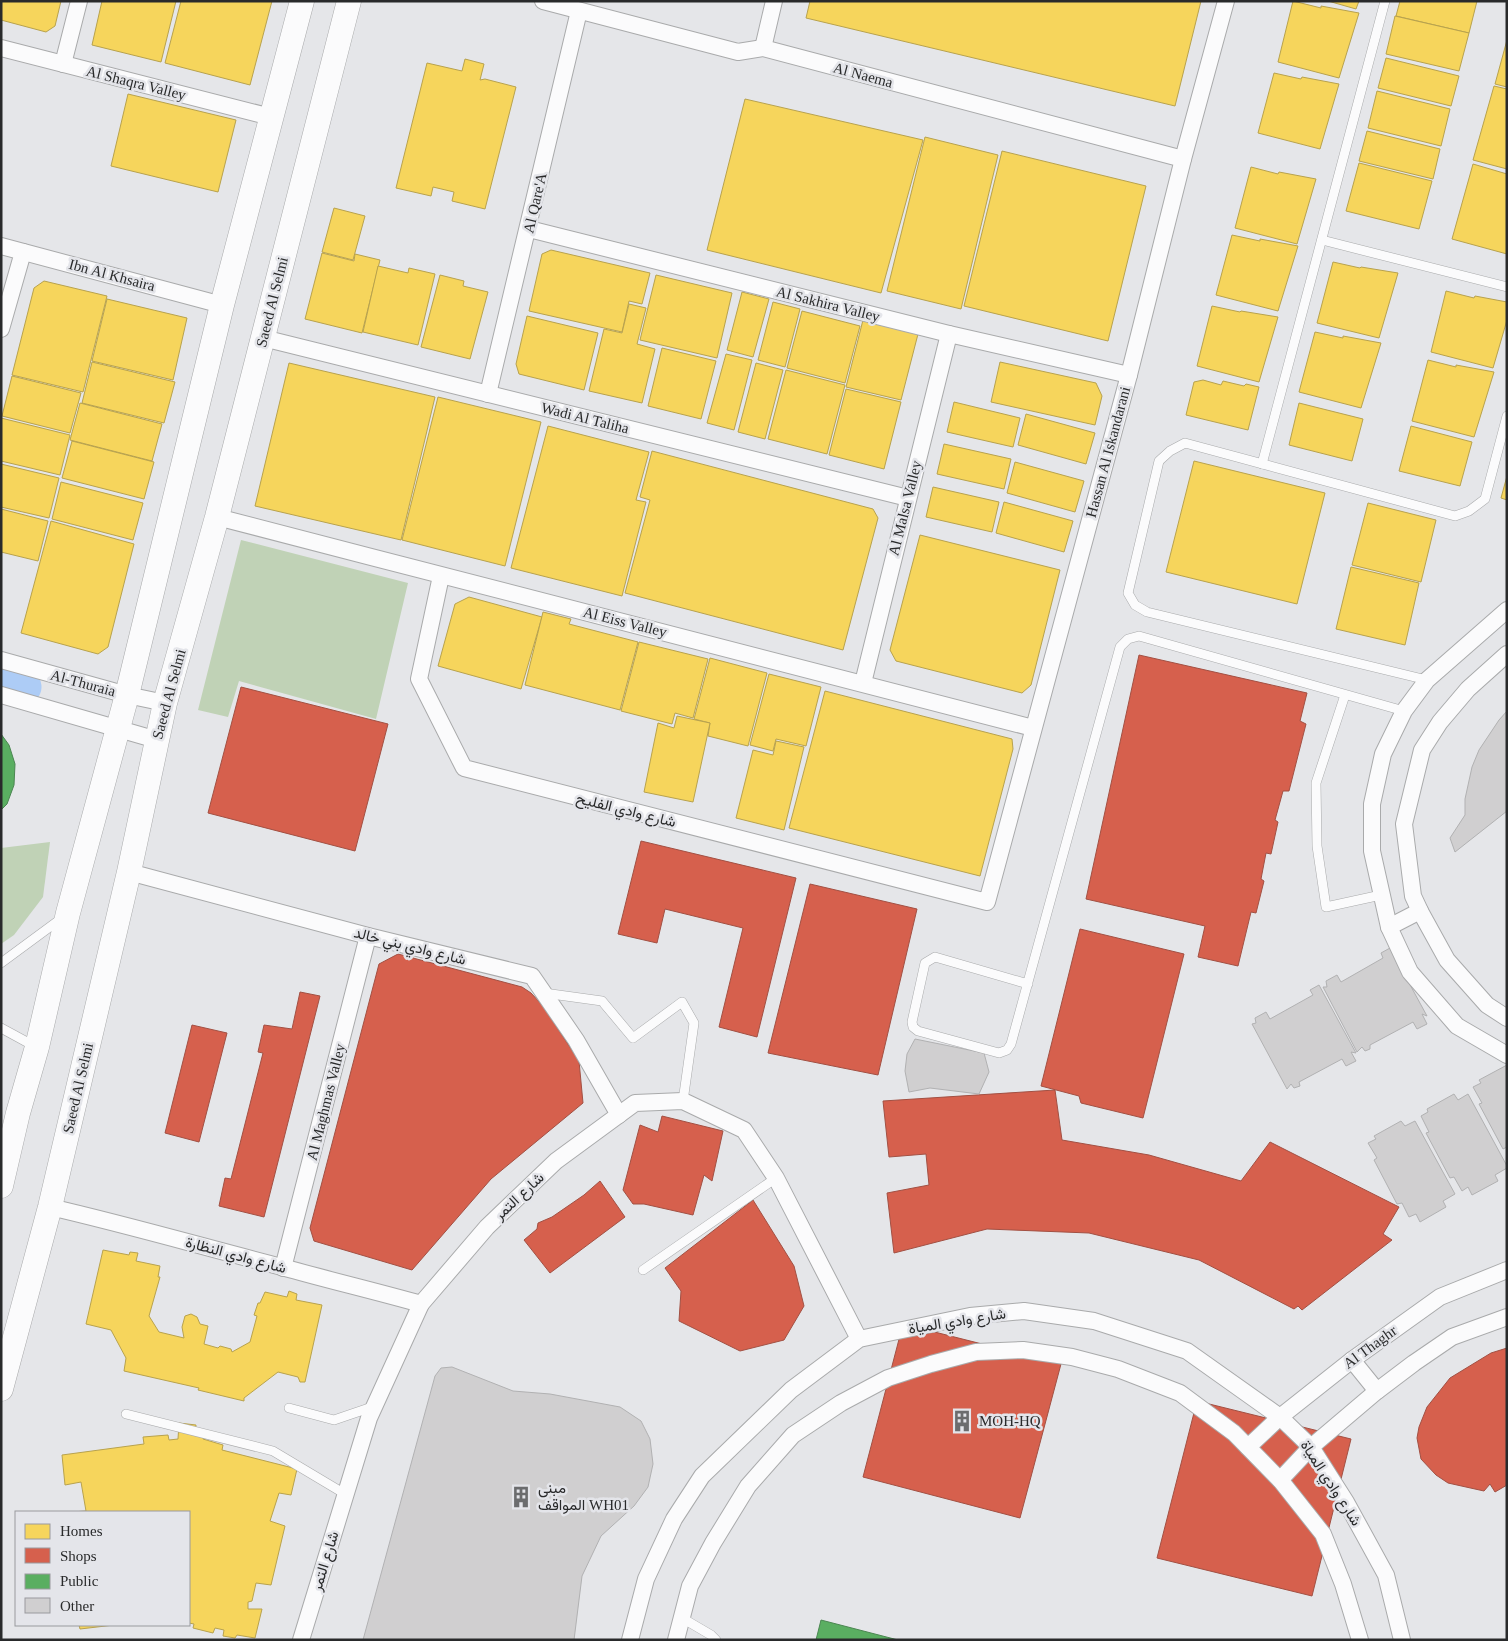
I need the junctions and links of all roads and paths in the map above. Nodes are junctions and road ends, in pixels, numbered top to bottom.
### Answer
1 (79, 1) edge
2 (302, 1) edge
3 (349, 1) edge
4 (543, 1) edge
5 (774, 1) edge
6 (1226, 1) edge
7 (1385, 1) edge
8 (579, 11) junction
9 (1, 48) edge
10 (763, 48) junction
11 (62, 64) junction
12 (271, 117) junction
13 (1183, 159) junction
14 (529, 229) junction
15 (1322, 240) junction
16 (1, 246) edge
17 (23, 252) junction
18 (1507, 287) edge
19 (222, 305) junction
20 (1, 329) edge
21 (949, 334) junction
22 (263, 338) junction
23 (1129, 375) junction
24 (488, 394) junction
25 (1507, 416) edge
26 (1262, 464) junction
27 (908, 498) junction
28 (217, 517) junction
29 (442, 576) junction
30 (1507, 610) edge
31 (1507, 654) edge
32 (1, 660) edge
33 (1427, 680) junction
34 (863, 683) junction
35 (1345, 694) junction
36 (1, 695) edge
37 (127, 695) junction
38 (166, 703) junction
39 (1404, 711) junction
40 (118, 728) junction
41 (1033, 728) junction
42 (157, 740) junction
43 (129, 872) junction
44 (1381, 895) junction
45 (987, 902) joint
46 (1420, 911) junction
47 (68, 913) junction
48 (1389, 927) junction
49 (368, 936) junction
50 (1, 963) edge
51 (1028, 984) junction
52 (544, 993) junction
53 (1507, 1018) edge
54 (1, 1028) edge
55 (37, 1047) junction
56 (1507, 1055) edge
57 (682, 1101) junction
58 (619, 1115) junction
59 (776, 1178) junction
60 (1, 1186) edge
61 (50, 1207) junction
62 (283, 1268) junction
63 (643, 1270) dead end
64 (1507, 1270) edge
65 (421, 1304) junction
66 (1507, 1317) edge
67 (858, 1339) junction
68 (1352, 1360) junction
69 (1, 1390) edge
70 (1377, 1391) junction
71 (375, 1406) junction
72 (289, 1408) dead end
73 (126, 1414) dead end
74 (1280, 1417) junction
75 (1248, 1447) junction
76 (1311, 1447) junction
77 (1280, 1480) junction
78 (345, 1494) junction
79 (682, 1618) junction
80 (301, 1640) edge
81 (630, 1640) edge
82 (676, 1640) edge
83 (716, 1640) edge
84 (1360, 1640) edge
85 (1402, 1640) edge

1 - 11 street
2 - 12 street
3 - 22 street, Saeed Al Selmi
4 - 8 street, Al Naema
5 - 10 street
6 - 13 street, Hassan Al Iskandarani
7 - 15 lane
8 - 10 street, Al Naema
8 - 14 street, Al Qare'A
9 - 11 street, Al Shaqra Valley
10 - 13 street, Al Naema
11 - 12 street, Al Shaqra Valley
12 - 19 street
13 - 23 street, Hassan Al Iskandarani
14 - 21 street, Al Sakhira Valley
14 - 24 street, Al Qare'A
15 - 18 lane
15 - 26 lane
16 - 17 street, Ibn Al Khsaira
17 - 19 street, Ibn Al Khsaira
17 - 20 street
19 - 37 street
21 - 23 street, Al Sakhira Valley
21 - 27 street, Al Malsa Valley
22 - 24 street, Wadi Al Taliha
22 - 28 street, Saeed Al Selmi
23 - 41 street, Hassan Al Iskandarani
24 - 27 street, Wadi Al Taliha
25 - 26 lane
26 - 33 lane
27 - 34 street, Al Malsa Valley
28 - 29 street, Al Eiss Valley
28 - 38 street, Saeed Al Selmi
29 - 34 street, Al Eiss Valley
29 - 45 street, شارع وادي الفليح
30 - 33 street
31 - 46 street
32 - 37 street, Al-Thuraia
33 - 39 street
34 - 41 street, Al Eiss Valley
35 - 39 lane
35 - 44 lane
35 - 51 lane
36 - 40 street
37 - 38 street, Al-Thuraia
37 - 40 street
38 - 42 street, Saeed Al Selmi
39 - 44 street
40 - 42 street
40 - 47 street
41 - 45 street, Hassan Al Iskandarani
42 - 43 street, Saeed Al Selmi
43 - 49 street, شارع وادي بني خالد
43 - 61 street, Saeed Al Selmi
44 - 48 street
46 - 48 street
46 - 53 street
47 - 50 lane
47 - 55 street
48 - 56 street
49 - 52 street, شارع وادي بني خالد
49 - 62 street, Al Maghmas Valley
51 - 51 lane
52 - 57 lane
52 - 58 street, شارع وادي بني خالد
54 - 55 lane
55 - 60 street
57 - 58 street, شارع التمر
57 - 59 street, شارع التمر
58 - 65 street, شارع التمر
59 - 63 lane
59 - 67 street, شارع التمر
61 - 62 street, شارع وادي النظارة
61 - 69 street, Saeed Al Selmi
62 - 65 street, شارع وادي النظارة
64 - 68 street, Al Thaghr
65 - 71 street, شارع التمر
66 - 70 street
67 - 74 street, شارع وادي المياة
67 - 81 street, شارع وادي المياة
68 - 70 street
68 - 74 street, Al Thaghr
70 - 76 street
71 - 72 lane
71 - 78 street, شارع التمر
73 - 78 lane
74 - 75 street, Al Thaghr
74 - 76 street, شارع وادي المياة
75 - 77 street
75 - 79 street
76 - 77 street
76 - 85 street, شارع وادي المياة
77 - 84 street
78 - 80 street, شارع التمر
79 - 82 street
79 - 83 lane

